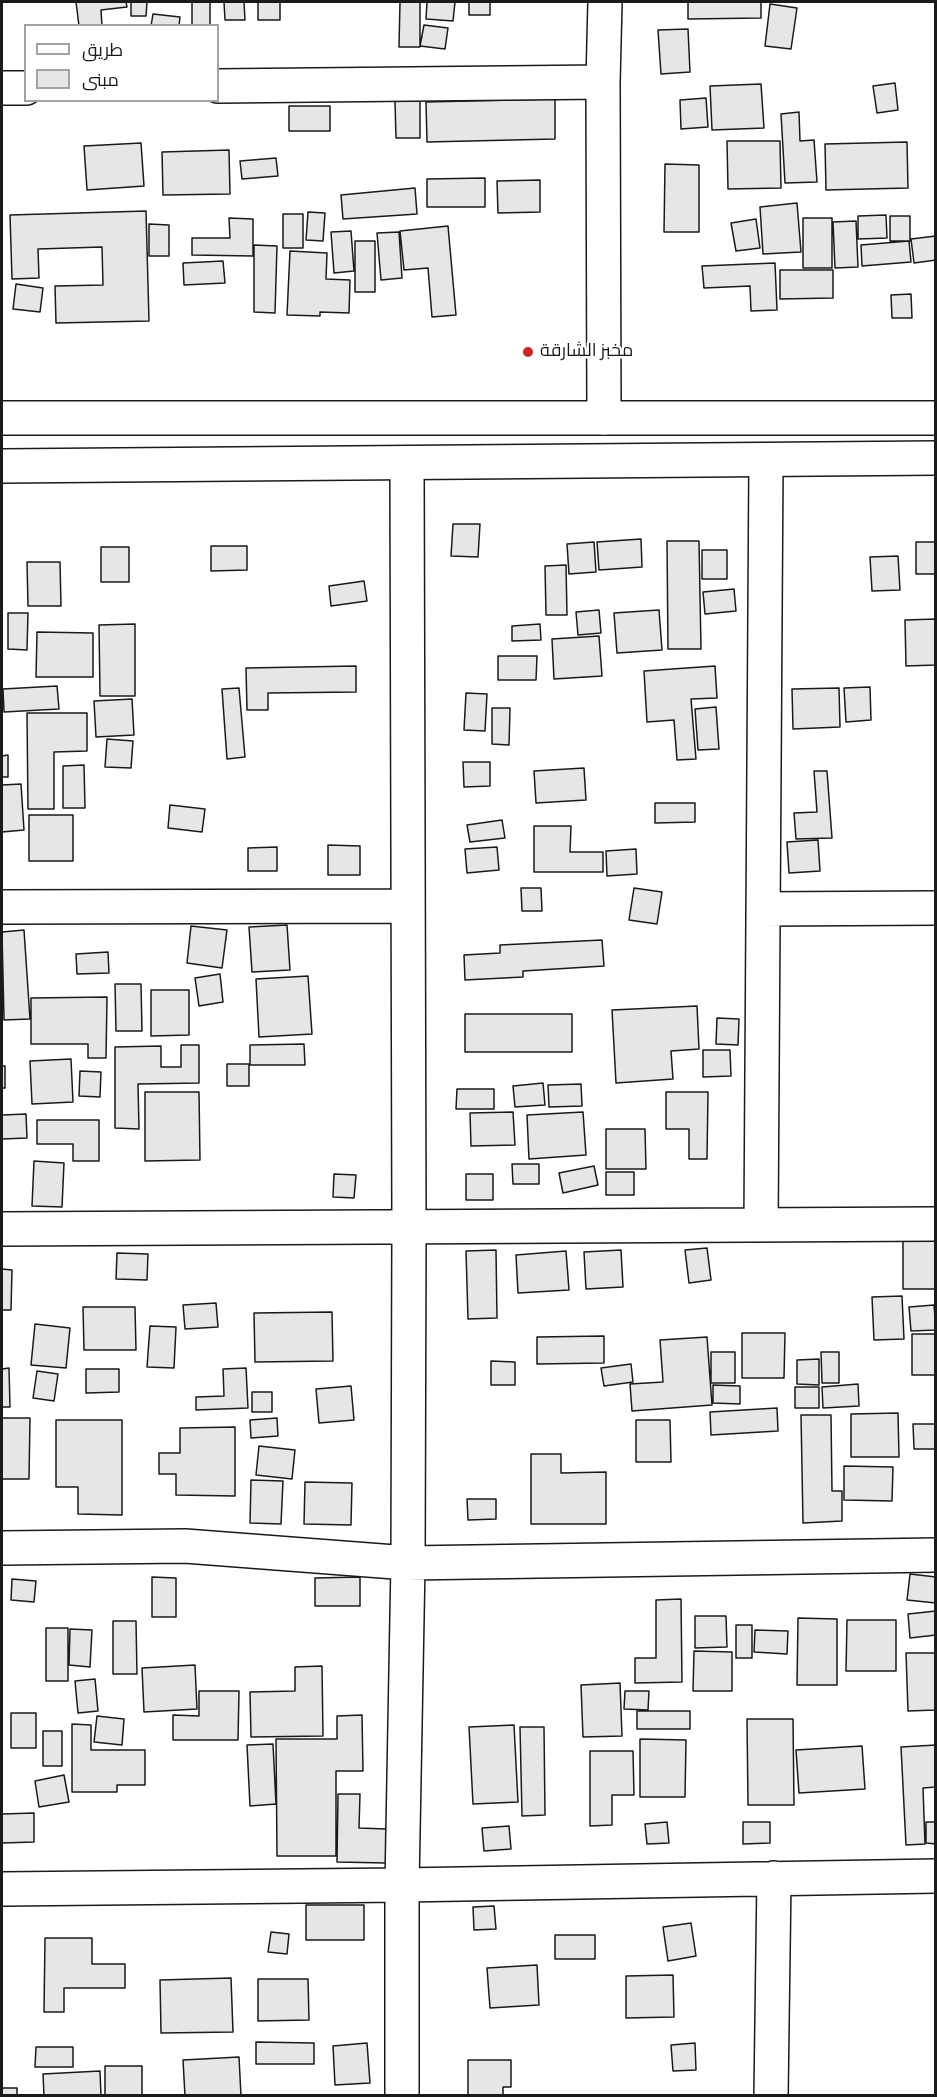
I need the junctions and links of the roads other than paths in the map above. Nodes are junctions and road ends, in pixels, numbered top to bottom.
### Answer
1 (605, 2) edge
2 (603, 82) junction
3 (219, 86) edge
4 (2, 88) edge
5 (24, 88) edge
6 (2, 418) edge
7 (604, 418) junction
8 (936, 418) edge
9 (936, 458) edge
10 (766, 460) junction
11 (407, 463) junction
12 (2, 466) edge
13 (408, 906) junction
14 (2, 907) edge
15 (936, 908) edge
16 (763, 909) junction
17 (936, 1224) edge
18 (761, 1225) junction
19 (410, 1226) junction
20 (2, 1229) edge
21 (2, 1548) edge
22 (936, 1556) edge
23 (408, 1563) junction
24 (936, 1876) edge
25 (774, 1878) junction
26 (402, 1885) junction
27 (2, 1889) edge
28 (402, 2096) edge
29 (771, 2096) edge

1 - 2 street
2 - 3 street
2 - 7 street
4 - 5 street
6 - 7 street
7 - 8 street
9 - 10 street
10 - 11 street
10 - 16 street
11 - 12 street
11 - 13 street
13 - 14 street
13 - 19 street
15 - 16 street
16 - 18 street
17 - 18 street
18 - 19 street
19 - 20 street
19 - 23 street
21 - 23 street
22 - 23 street
23 - 26 street
24 - 25 street
25 - 26 street
25 - 29 street
26 - 27 street
26 - 28 street

